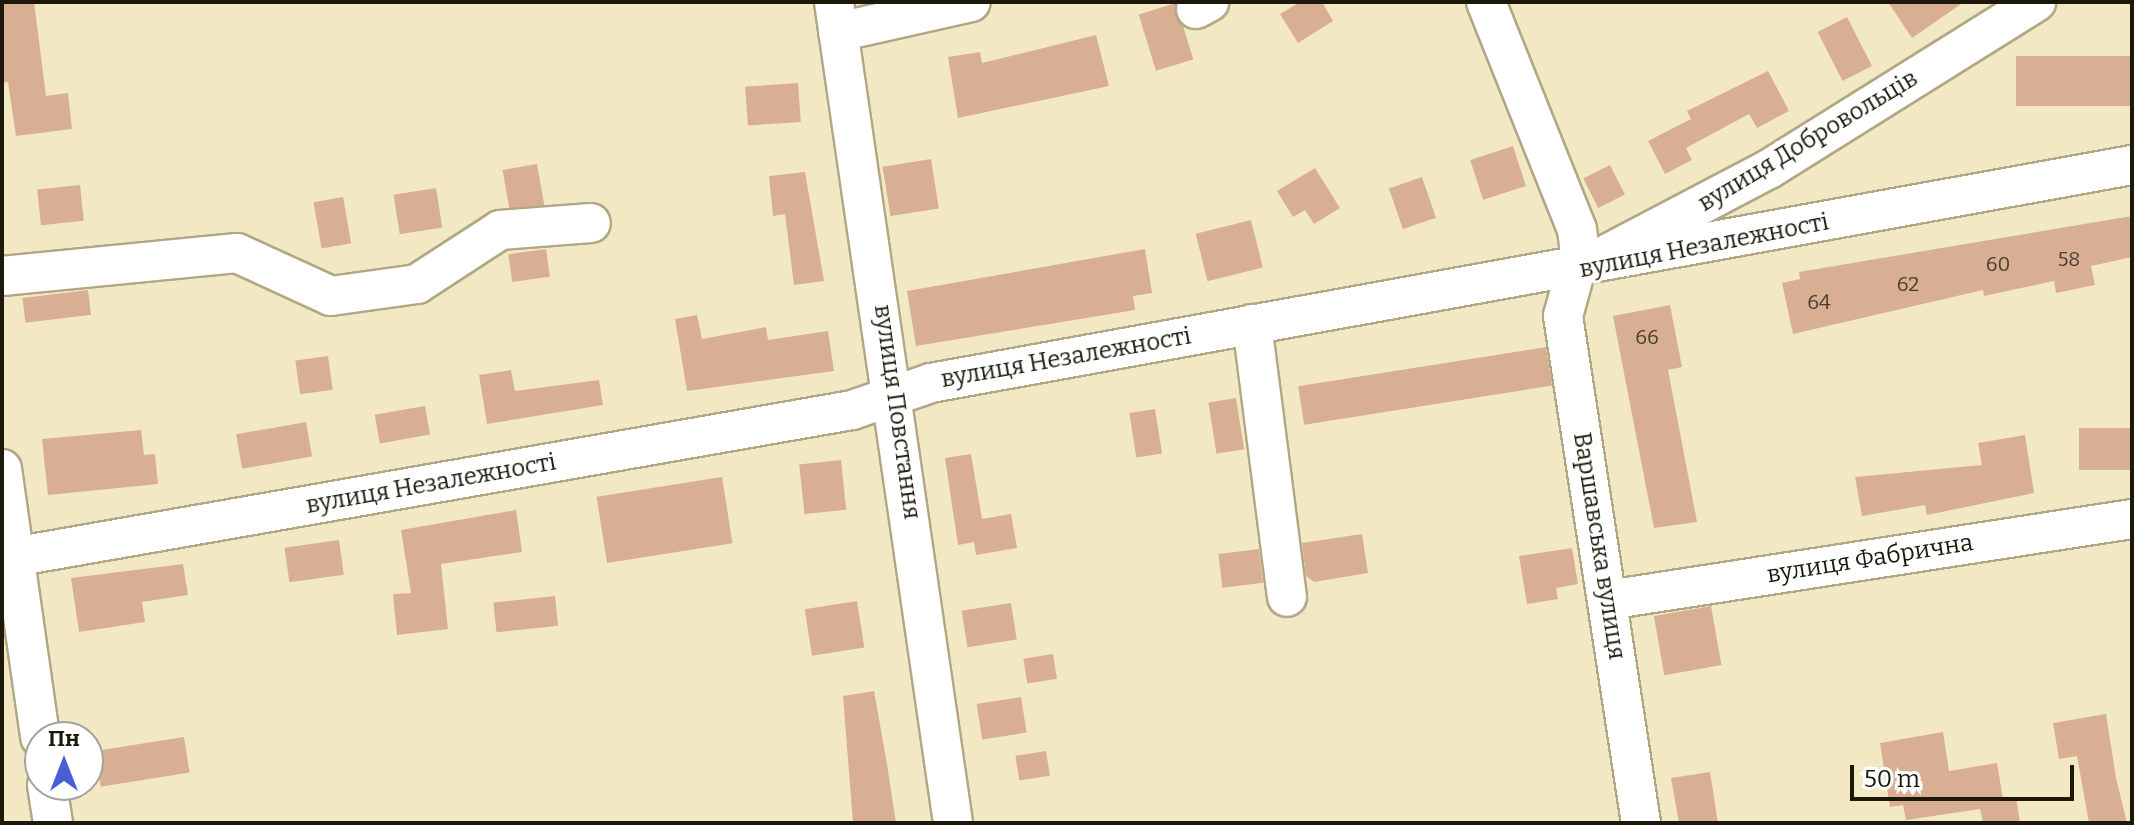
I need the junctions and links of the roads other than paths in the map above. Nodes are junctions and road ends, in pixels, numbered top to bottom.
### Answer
1 (971, 2) edge
2 (1486, 2) edge
3 (2036, 2) edge
4 (836, 17) edge
5 (2132, 165) edge
6 (591, 223) dead end
7 (1574, 271) junction
8 (2, 276) edge
9 (1252, 324) junction
10 (897, 396) junction
11 (2, 469) edge
12 (2132, 519) edge
13 (8, 559) edge
14 (1287, 597) dead end
15 (1608, 600) junction
16 (37, 721) edge
17 (50, 801) edge
18 (53, 823) edge
19 (953, 823) edge
20 (1641, 823) edge

1 - 4 street
2 - 7 street, Варшавська вулиця
3 - 7 street, вулиця Добровольців
4 - 10 street, вулиця Повстання
5 - 7 street, вулиця Незалежності
6 - 8 street
7 - 9 street, вулиця Незалежності
7 - 15 street, Варшавська вулиця
9 - 10 street, вулиця Незалежності
9 - 14 street
10 - 13 street, вулиця Незалежності
10 - 19 street, вулиця Повстання
11 - 13 street
12 - 15 street, вулиця Фабрична
13 - 16 street
15 - 20 street, Варшавська вулиця
17 - 18 street

